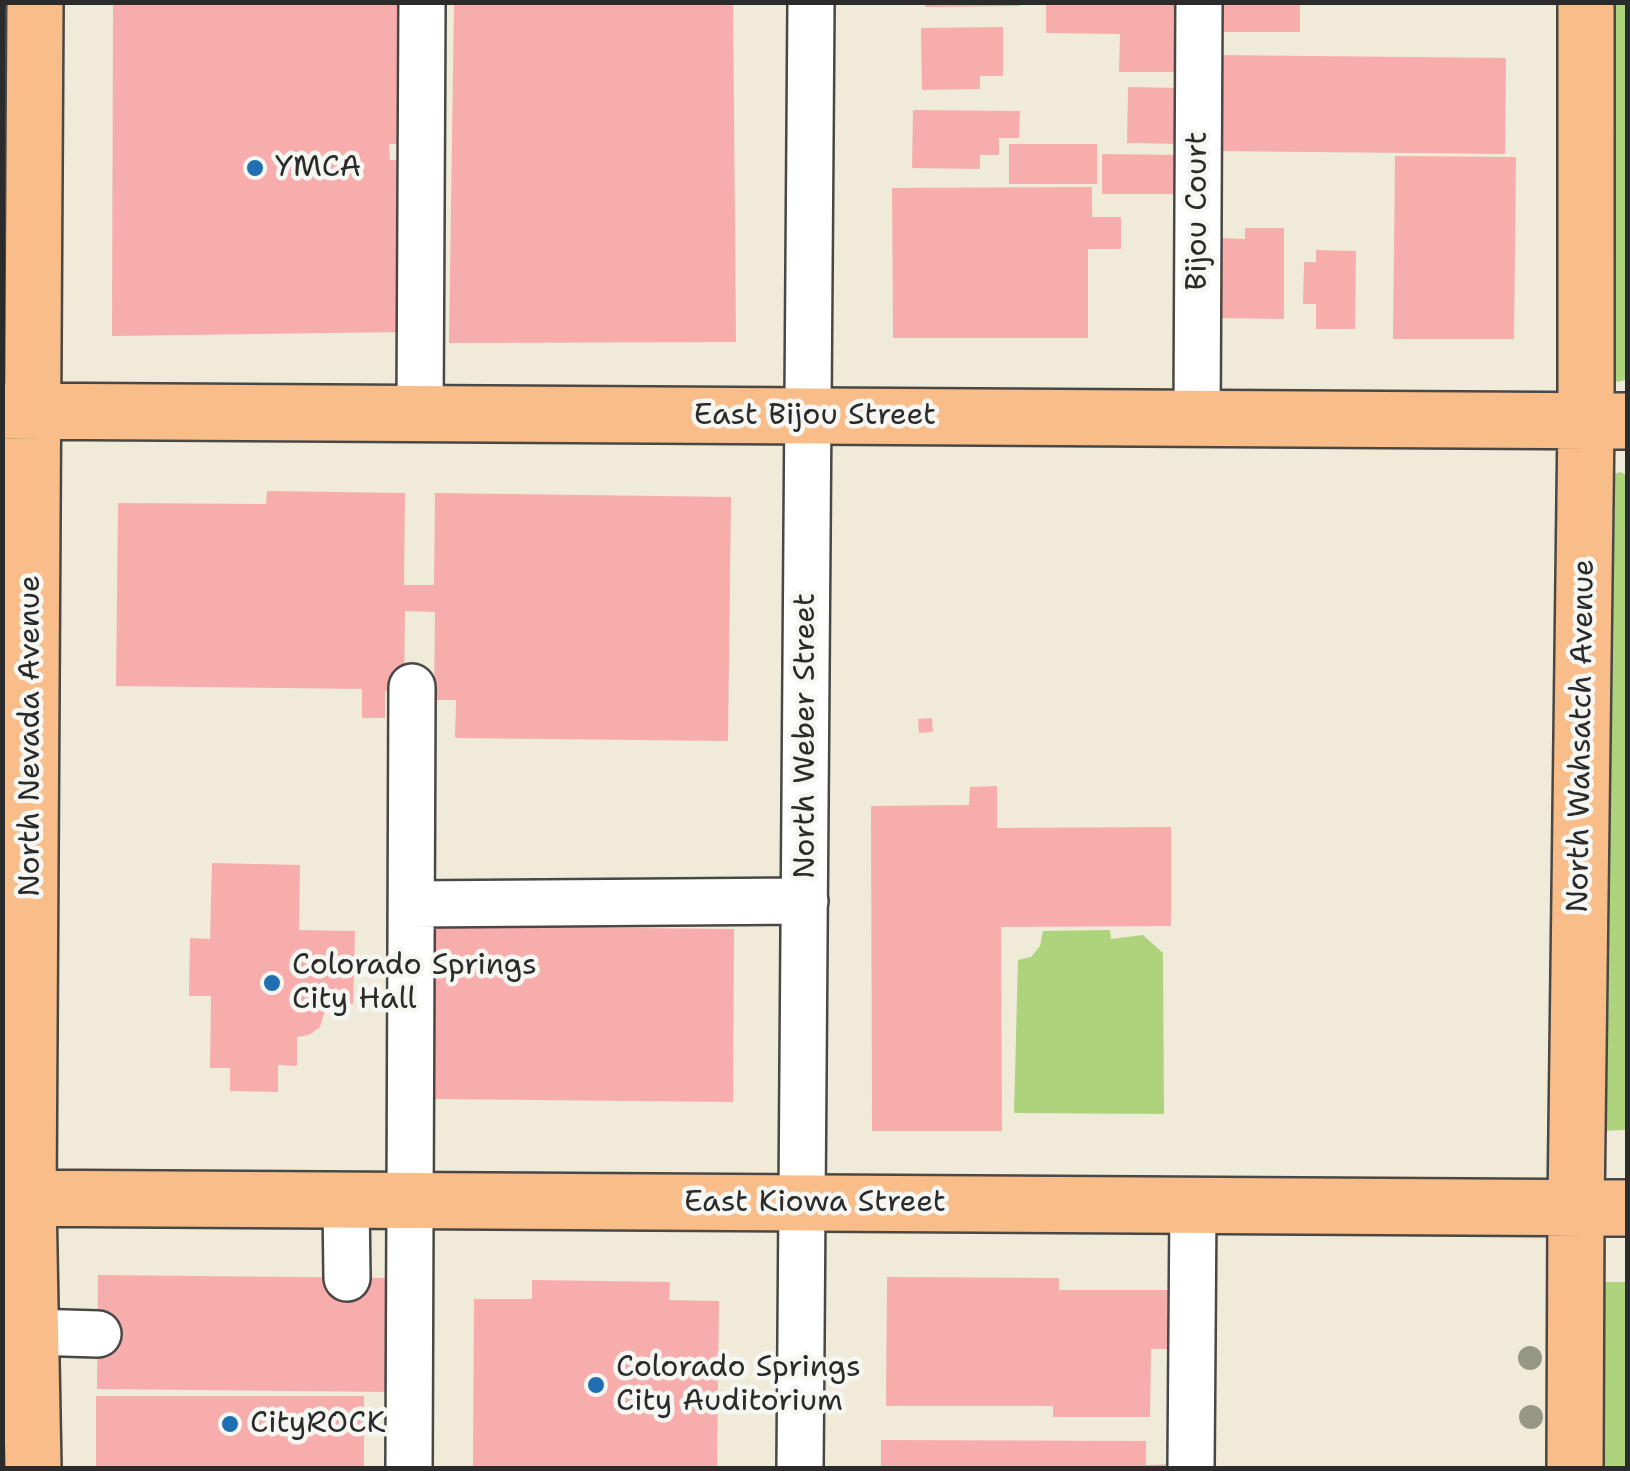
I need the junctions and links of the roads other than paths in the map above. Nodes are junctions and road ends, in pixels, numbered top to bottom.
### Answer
1 (36, 2) edge
2 (422, 2) edge
3 (811, 2) edge
4 (1199, 2) edge
5 (1586, 2) edge
6 (17, 411) edge
7 (420, 414) junction
8 (808, 416) junction
9 (1197, 419) junction
10 (1607, 421) edge
11 (412, 687) dead end
12 (804, 901) junction
13 (412, 904) junction
14 (15, 1198) edge
15 (346, 1200) junction
16 (412, 1200) junction
17 (803, 1203) junction
18 (1192, 1205) junction
19 (1602, 1208) edge
20 (348, 1278) dead end
21 (31, 1332) junction
22 (98, 1334) dead end
23 (33, 1468) edge
24 (410, 1468) edge
25 (800, 1468) edge
26 (1191, 1468) edge
27 (1575, 1468) edge

1 - 6 main road, North Nevada Avenue
2 - 7 street
3 - 8 street, North Weber Street
4 - 9 street, Bijou Court
5 - 10 main road, North Wahsatch Avenue
6 - 7 main road, East Bijou Street
6 - 14 main road, North Nevada Avenue
7 - 8 main road, East Bijou Street
8 - 9 main road, East Bijou Street
8 - 12 street, North Weber Street
9 - 10 main road, East Bijou Street
10 - 19 main road, North Wahsatch Avenue
11 - 13 street
12 - 13 street
12 - 17 street, North Weber Street
13 - 16 street
14 - 15 main road, East Kiowa Street
14 - 21 main road, North Nevada Avenue
15 - 16 main road, East Kiowa Street
15 - 20 street
16 - 17 main road, East Kiowa Street
16 - 24 street
17 - 18 main road, East Kiowa Street
17 - 25 street, North Weber Street
18 - 19 main road, East Kiowa Street
18 - 26 street
19 - 27 main road, North Wahsatch Avenue
21 - 22 street
21 - 23 main road, North Nevada Avenue

